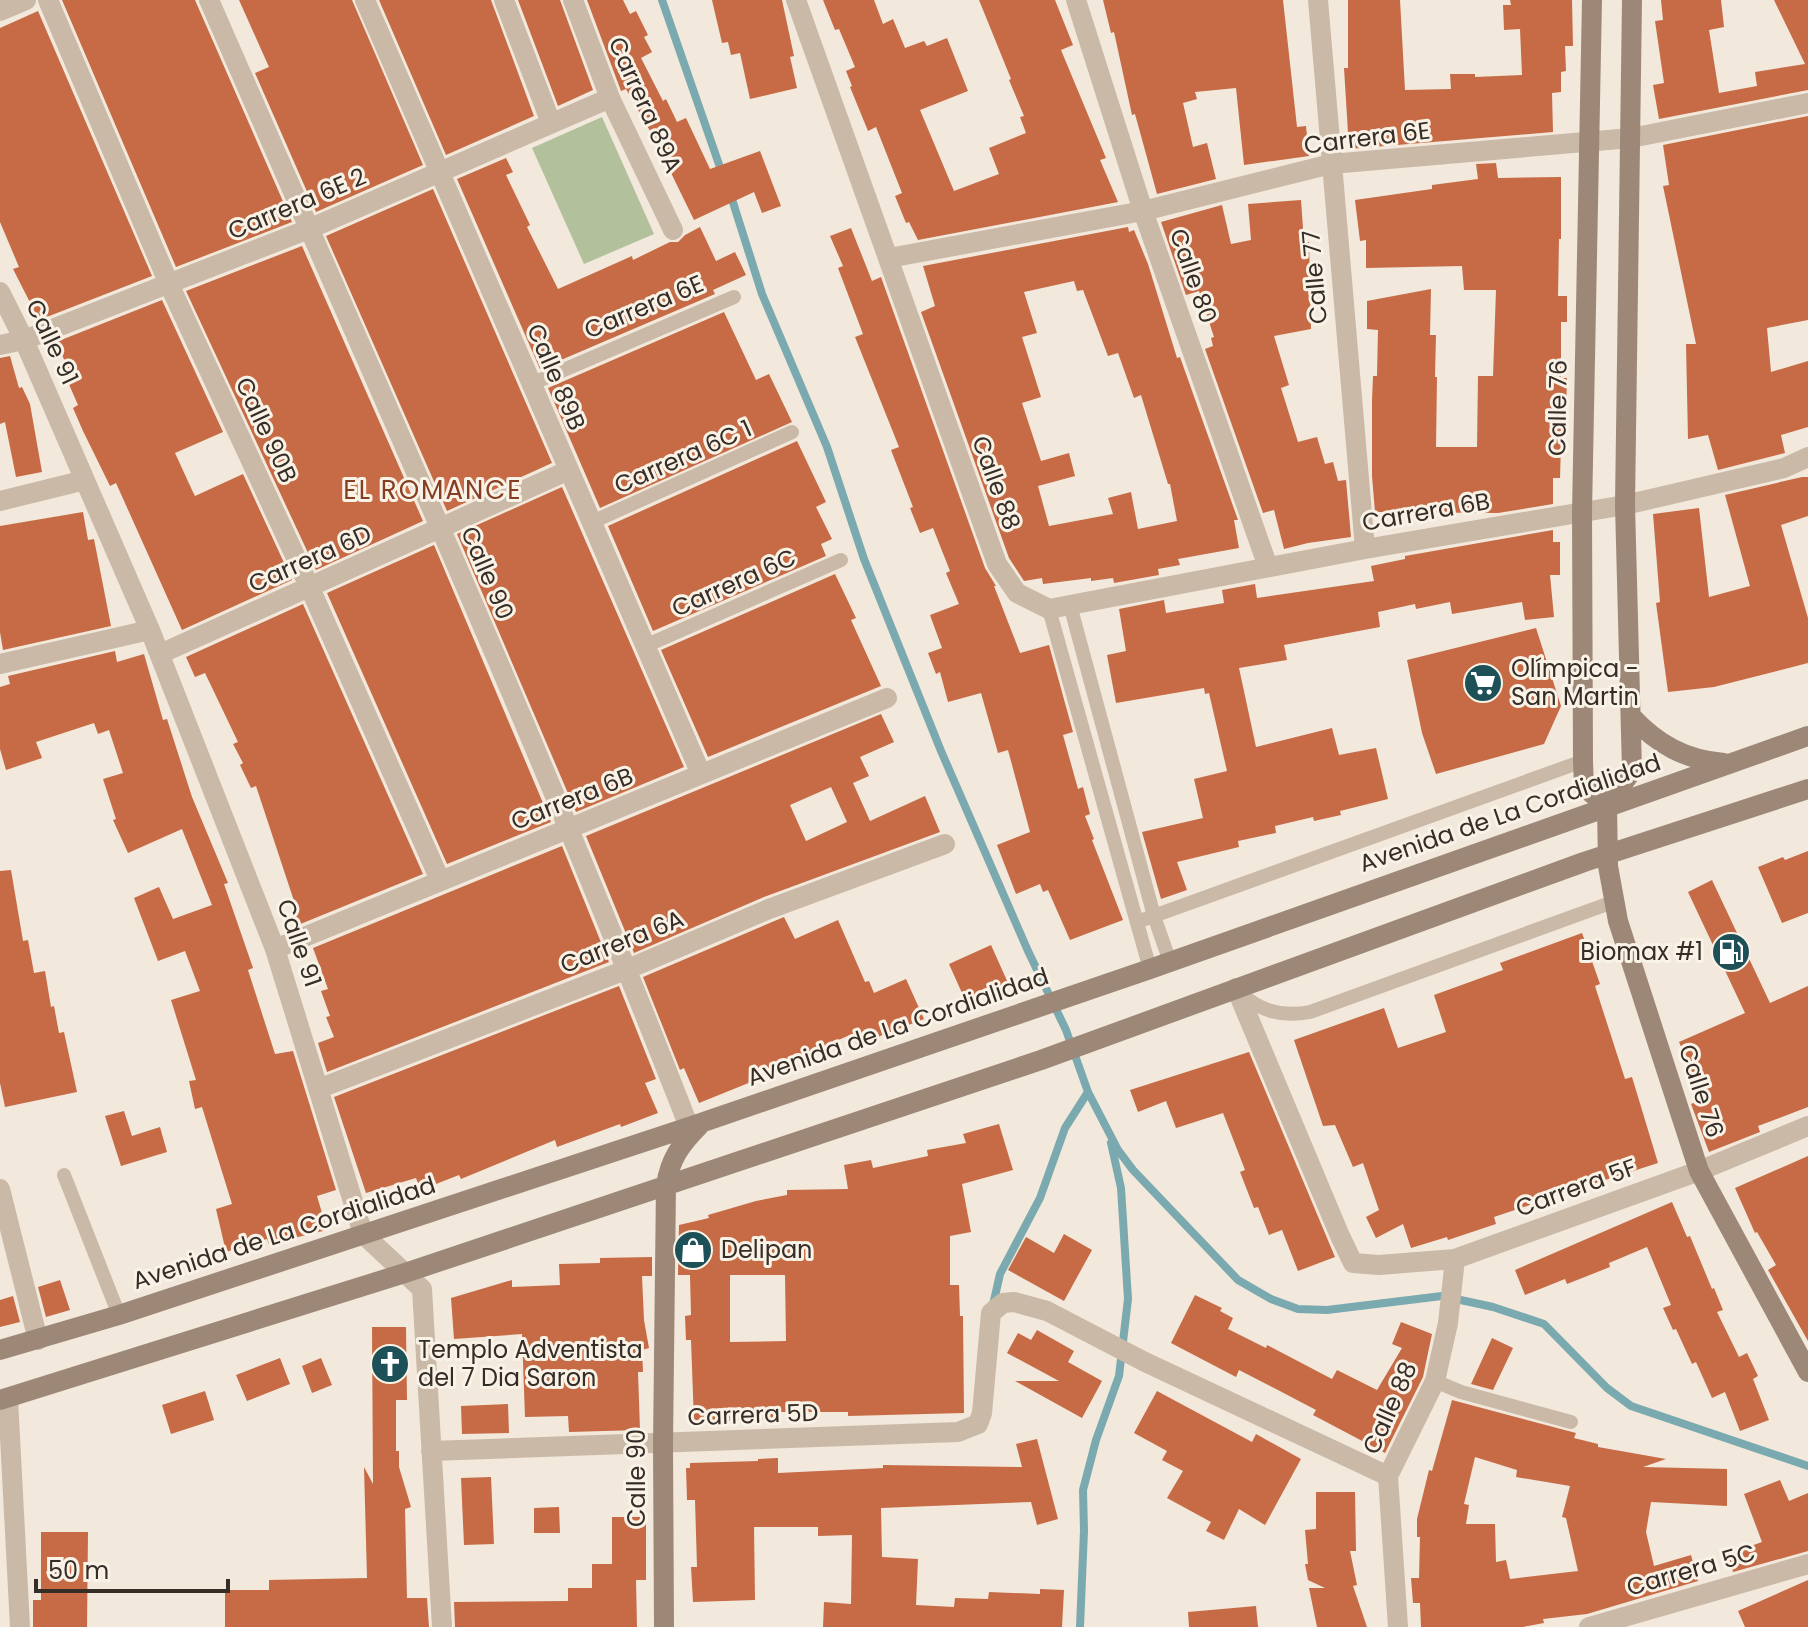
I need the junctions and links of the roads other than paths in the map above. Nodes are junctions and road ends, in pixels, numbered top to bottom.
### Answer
1 (26, 0) edge
2 (48, 0) edge
3 (209, 0) edge
4 (365, 0) edge
5 (504, 0) edge
6 (573, 0) edge
7 (796, 0) edge
8 (1076, 0) edge
9 (1318, 0) edge
10 (1592, 0) edge
11 (1632, 0) edge
12 (0, 11) edge
13 (610, 98) junction
14 (1808, 103) edge
15 (551, 123) junction
16 (1631, 138) junction
17 (1591, 143) junction
18 (1331, 164) junction
19 (439, 172) junction
20 (1143, 211) junction
21 (309, 229) junction
22 (673, 230) dead end
23 (889, 258) junction
24 (169, 284) junction
25 (0, 292) edge
26 (734, 297) dead end
27 (24, 340) junction
28 (0, 345) edge
29 (531, 384) junction
30 (792, 432) dead end
31 (1808, 457) edge
32 (569, 470) junction
33 (85, 480) junction
34 (0, 501) edge
35 (1625, 505) junction
36 (1582, 512) junction
37 (592, 522) junction
38 (439, 529) junction
39 (1365, 549) junction
40 (841, 560) dead end
41 (1268, 567) junction
42 (310, 588) junction
43 (1059, 607) junction
44 (150, 630) junction
45 (645, 646) junction
46 (160, 654) junction
47 (0, 664) edge
48 (887, 698) dead end
49 (1631, 716) junction
50 (1808, 736) edge
51 (1583, 761) junction
52 (1727, 764) junction
53 (701, 774) junction
54 (1808, 789) edge
55 (1607, 806) junction
56 (569, 829) junction
57 (945, 844) dead end
58 (1607, 855) junction
59 (440, 880) junction
60 (1613, 902) junction
61 (1154, 916) junction
62 (1137, 922) junction
63 (275, 949) junction
64 (1170, 962) junction
65 (628, 969) junction
66 (1150, 969) junction
67 (1236, 988) junction
68 (318, 1089) junction
69 (696, 1124) junction
70 (1808, 1126) edge
71 (1699, 1171) junction
72 (64, 1175) dead end
73 (666, 1185) junction
74 (0, 1189) edge
75 (363, 1234) junction
76 (1455, 1259) junction
77 (405, 1273) junction
78 (119, 1315) junction
79 (38, 1340) junction
80 (0, 1350) edge
81 (1808, 1372) edge
82 (1435, 1381) junction
83 (4, 1399) edge
84 (1571, 1422) dead end
85 (663, 1445) junction
86 (431, 1451) junction
87 (1388, 1476) junction
88 (1808, 1564) edge
89 (20, 1627) edge
90 (442, 1627) edge
91 (664, 1627) edge
92 (1398, 1627) edge
93 (1589, 1627) edge

1 - 12 street
2 - 24 street, Calle 90B
3 - 21 street, Calle 90
4 - 19 street, Calle 89B
5 - 15 street
6 - 13 street, Carrera 89A
7 - 23 street, Calle 88
8 - 20 street, Calle 80
9 - 18 street, Calle 77
10 - 17 main road, Calle 76
11 - 16 main road
13 - 15 street, Carrera 6E 2
13 - 22 street, Carrera 89A
14 - 16 street, Carrera 6E
15 - 19 street, Carrera 6E 2
16 - 17 street, Carrera 6E
16 - 35 main road
17 - 18 street, Carrera 6E
17 - 36 main road, Calle 76
18 - 20 street, Carrera 6E
18 - 39 street, Calle 77
19 - 21 street, Carrera 6E 2
19 - 29 street, Calle 89B
20 - 23 street, Carrera 6E
20 - 41 street, Calle 80
21 - 24 street, Carrera 6E 2
21 - 38 street, Calle 90
23 - 43 street, Calle 88
24 - 27 street, Carrera 6E 2
24 - 42 street, Calle 90B
25 - 27 street, Calle 91
26 - 29 lane, Carrera 6E
27 - 28 street, Carrera 6E 2
27 - 33 street, Calle 91
29 - 32 street, Calle 89B
30 - 37 lane, Carrera 6C 1
31 - 35 street, Carrera 6B
32 - 37 street, Calle 89B
32 - 38 street, Carrera 6D
33 - 34 street
33 - 44 street, Calle 91
35 - 36 street, Carrera 6B
35 - 49 main road
36 - 39 street, Carrera 6B
36 - 51 main road, Calle 76
37 - 45 street, Calle 89B
38 - 42 street, Carrera 6D
38 - 56 street, Calle 90
39 - 41 street, Carrera 6B
40 - 45 lane, Carrera 6C
41 - 43 street, Carrera 6B
42 - 46 street, Carrera 6D
42 - 59 street, Calle 90B
43 - 61 lane
43 - 62 lane
44 - 46 street, Calle 91
44 - 47 street
45 - 53 street, Calle 89B
46 - 63 street, Calle 91
48 - 53 street, Carrera 6B
49 - 52 main road
49 - 55 main road
50 - 52 main road, Avenida de La Cordialidad
51 - 55 main road, Calle 76
51 - 61 lane
52 - 55 main road, Avenida de La Cordialidad
53 - 56 street, Carrera 6B
54 - 58 main road
55 - 58 main road, Calle 76
55 - 64 main road, Avenida de La Cordialidad
56 - 59 street, Carrera 6B
56 - 65 street, Calle 90
57 - 65 street, Carrera 6A
58 - 60 main road, Calle 76
58 - 67 main road
59 - 63 street, Carrera 6B
60 - 67 lane
60 - 71 main road, Calle 76
61 - 62 lane
61 - 64 lane
62 - 66 lane
63 - 68 street, Calle 91
64 - 66 main road, Avenida de La Cordialidad
65 - 68 street, Carrera 6A
65 - 69 street, Calle 90
66 - 69 main road, Avenida de La Cordialidad
67 - 73 main road
67 - 76 street, Carrera 5F
68 - 75 street, Calle 91
69 - 73 main road, Calle 90
69 - 75 main road, Avenida de La Cordialidad
70 - 71 street, Carrera 5F
71 - 76 street, Carrera 5F
71 - 81 main road, Calle 76
72 - 78 lane
73 - 77 main road
73 - 85 main road, Calle 90
74 - 79 street
75 - 77 street, Calle 91
75 - 78 main road, Avenida de La Cordialidad
76 - 82 street, Calle 88
77 - 83 main road
77 - 86 street, Calle 91
78 - 79 main road, Avenida de La Cordialidad
79 - 80 main road, Avenida de La Cordialidad
82 - 84 lane
82 - 87 street, Calle 88
83 - 89 street
85 - 86 street, Carrera 5D
85 - 87 street, Carrera 5D
85 - 91 main road, Calle 90
86 - 90 street, Calle 91
87 - 92 street, Calle 88
88 - 93 street, Carrera 5C

